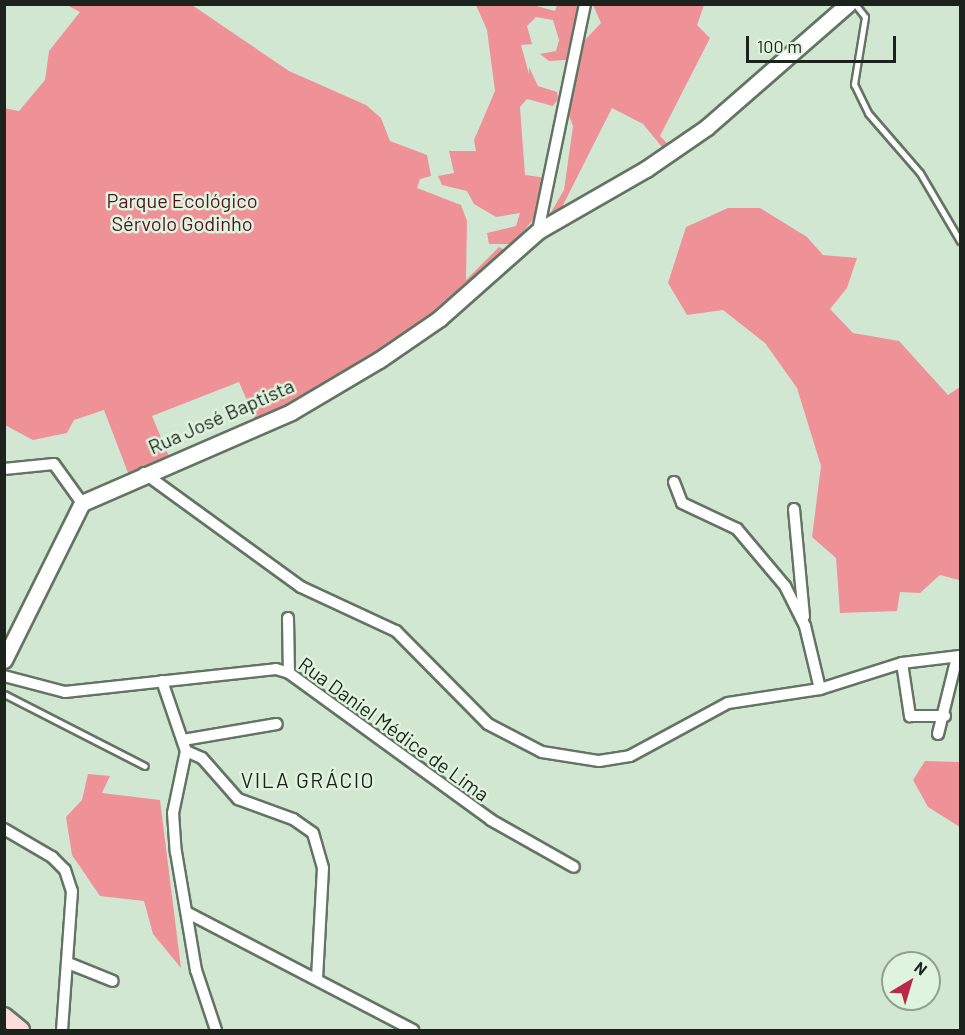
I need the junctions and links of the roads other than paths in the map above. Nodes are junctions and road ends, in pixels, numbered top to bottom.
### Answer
1 (585, 4) edge
2 (848, 4) edge
3 (855, 4) edge
4 (538, 231) junction
5 (960, 242) edge
6 (4, 469) edge
7 (144, 473) junction
8 (674, 482) dead end
9 (82, 503) junction
10 (794, 509) dead end
11 (288, 618) dead end
12 (805, 626) junction
13 (959, 657) edge
14 (4, 660) edge
15 (902, 663) junction
16 (289, 673) junction
17 (4, 676) edge
18 (162, 681) junction
19 (820, 689) junction
20 (4, 694) edge
21 (945, 716) junction
22 (277, 723) dead end
23 (938, 734) dead end
24 (185, 745) junction
25 (145, 766) dead end
26 (4, 829) edge
27 (574, 867) dead end
28 (188, 913) junction
29 (68, 963) junction
30 (317, 978) junction
31 (113, 981) dead end
32 (4, 1016) edge
33 (213, 1028) edge
34 (21, 1030) edge
35 (62, 1030) edge
36 (413, 1030) edge

1 - 4 street
2 - 4 street, Rua José Baptista
3 - 5 lane
4 - 7 street, Rua José Baptista
6 - 9 street
7 - 9 street, Rua José Baptista
7 - 19 street
8 - 12 street
9 - 14 street
10 - 12 street
11 - 16 street
12 - 19 street
13 - 15 street
13 - 21 street
15 - 19 street
15 - 21 street
16 - 18 street, Rua Daniel Médice de Lima
16 - 27 street, Rua Daniel Médice de Lima
17 - 18 street, Rua Daniel Médice de Lima
18 - 24 street
20 - 25 lane
21 - 23 street
22 - 24 street
24 - 28 street
24 - 30 street
26 - 29 street
28 - 30 street
28 - 33 street
29 - 31 street
29 - 35 street
30 - 36 street
32 - 34 main road

